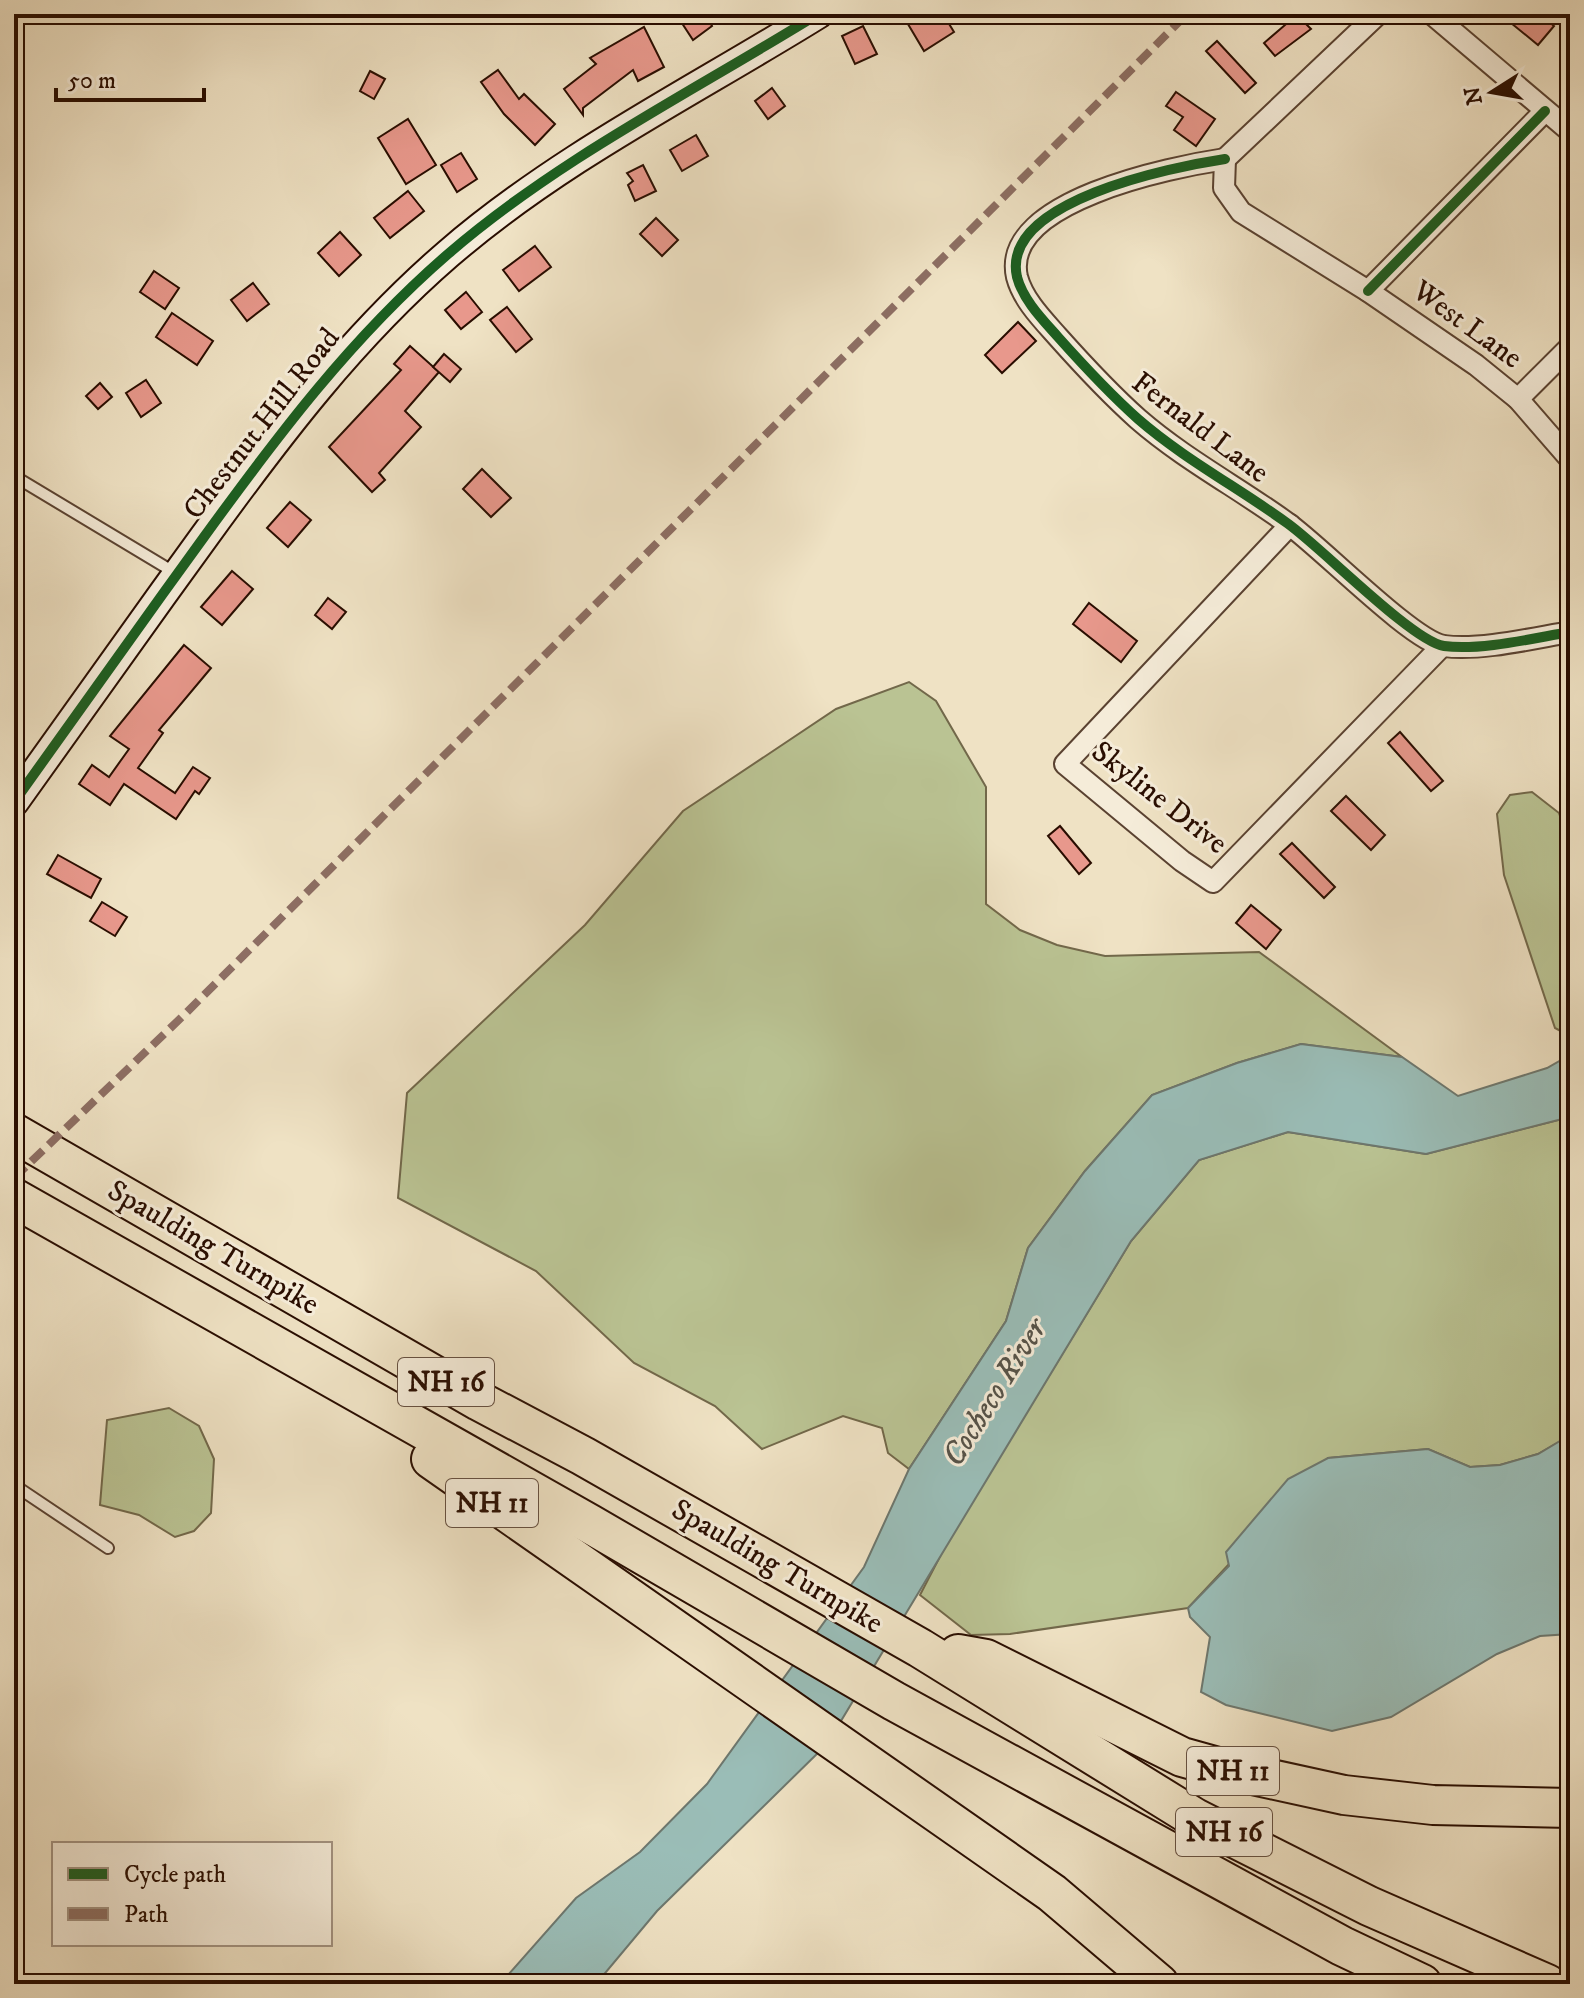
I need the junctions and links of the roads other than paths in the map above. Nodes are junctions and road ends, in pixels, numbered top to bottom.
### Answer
1 (818, 14) edge
2 (1378, 14) edge
3 (1432, 14) edge
4 (1545, 111) junction
5 (1570, 131) edge
6 (1225, 159) junction
7 (1368, 291) junction
8 (1570, 347) edge
9 (1518, 399) junction
10 (1570, 459) edge
11 (14, 476) edge
12 (1290, 525) junction
13 (182, 578) junction
14 (1570, 632) edge
15 (1442, 646) junction
16 (14, 802) edge
17 (14, 1133) edge
18 (14, 1198) edge
19 (236, 1322) junction
20 (14, 1485) edge
21 (108, 1548) dead end
22 (920, 1648) junction
23 (1570, 1808) edge
24 (1159, 1984) edge
25 (1422, 1984) edge
26 (1547, 1984) edge

1 - 13 street, Chestnut Hill Road
2 - 6 street
3 - 4 street
4 - 5 street
4 - 7 street
6 - 7 street, West Lane
6 - 12 street, Fernald Lane
7 - 9 street, West Lane
8 - 9 street
9 - 10 street, West Lane
11 - 13 lane
12 - 15 street, Fernald Lane
12 - 15 street, Skyline Drive
13 - 16 street, Chestnut Hill Road
14 - 15 street
17 - 22 highway, Spaulding Turnpike / NH 16
18 - 19 highway, Spaulding Turnpike / NH 16
19 - 24 highway, NH 11
19 - 25 highway, Spaulding Turnpike / NH 16
20 - 21 lane
22 - 23 highway, NH 11
22 - 26 highway, Spaulding Turnpike / NH 16

